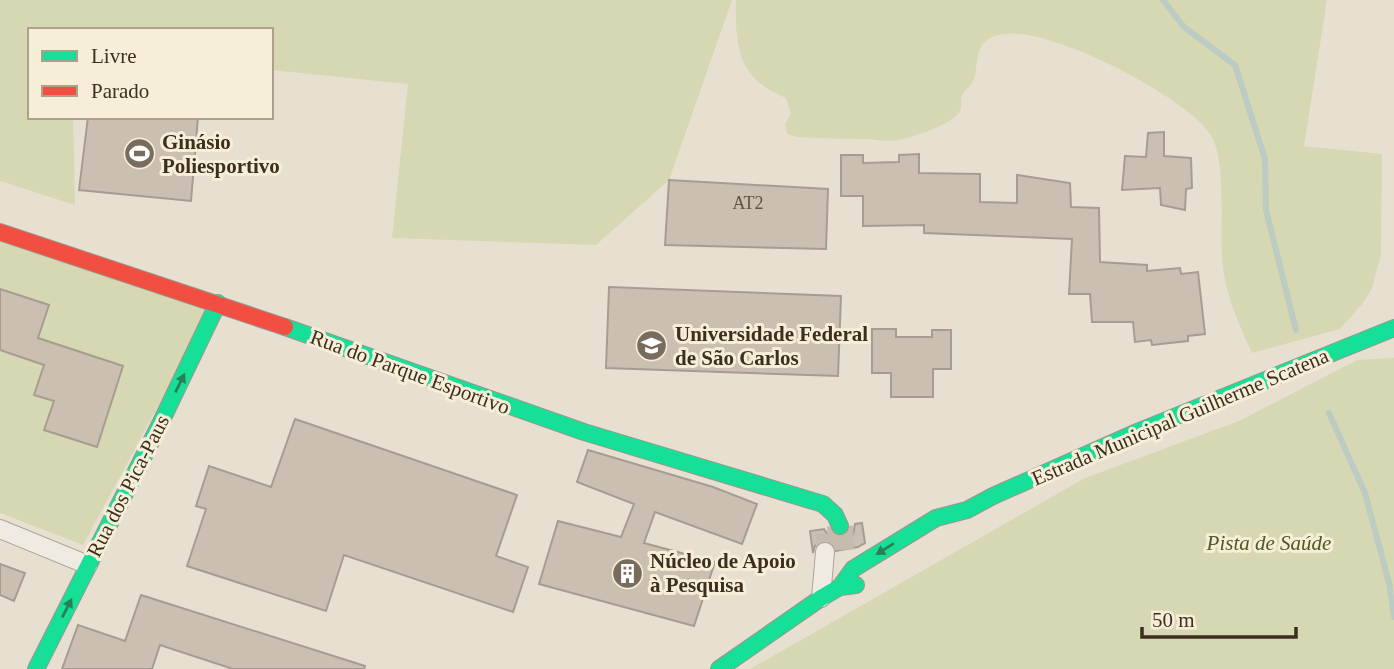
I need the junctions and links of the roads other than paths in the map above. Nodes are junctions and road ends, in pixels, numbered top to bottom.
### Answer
1 (0, 232) edge
2 (218, 303) junction
3 (1394, 328) edge
4 (823, 504) joint
5 (967, 510) junction
6 (833, 527) tunnel mouth
7 (0, 529) edge
8 (945, 533) dead end
9 (825, 552) tunnel mouth
10 (841, 562) tunnel mouth
11 (88, 565) junction
12 (871, 578) dead end
13 (840, 587) junction
14 (821, 598) junction
15 (36, 669) edge
16 (719, 669) edge

1 - 2 street, Rua do Parque Esportivo
2 - 4 street, Rua do Parque Esportivo
11 -> 2 street, Rua dos Pica-Paus
3 - 5 street, Estrada Municipal Guilherme Scatena
4 - 6 street, Rua do Parque Esportivo
5 - 8 street, Estrada Municipal Guilherme Scatena
5 -> 13 street, Estrada Municipal Guilherme Scatena
7 - 11 street
9 - 14 street
10 - 13 street
15 -> 11 street, Rua dos Pica-Paus
12 - 13 street, Estrada Municipal Guilherme Scatena
13 - 14 street, Estrada Municipal Guilherme Scatena
14 - 16 street, Estrada Municipal Guilherme Scatena

